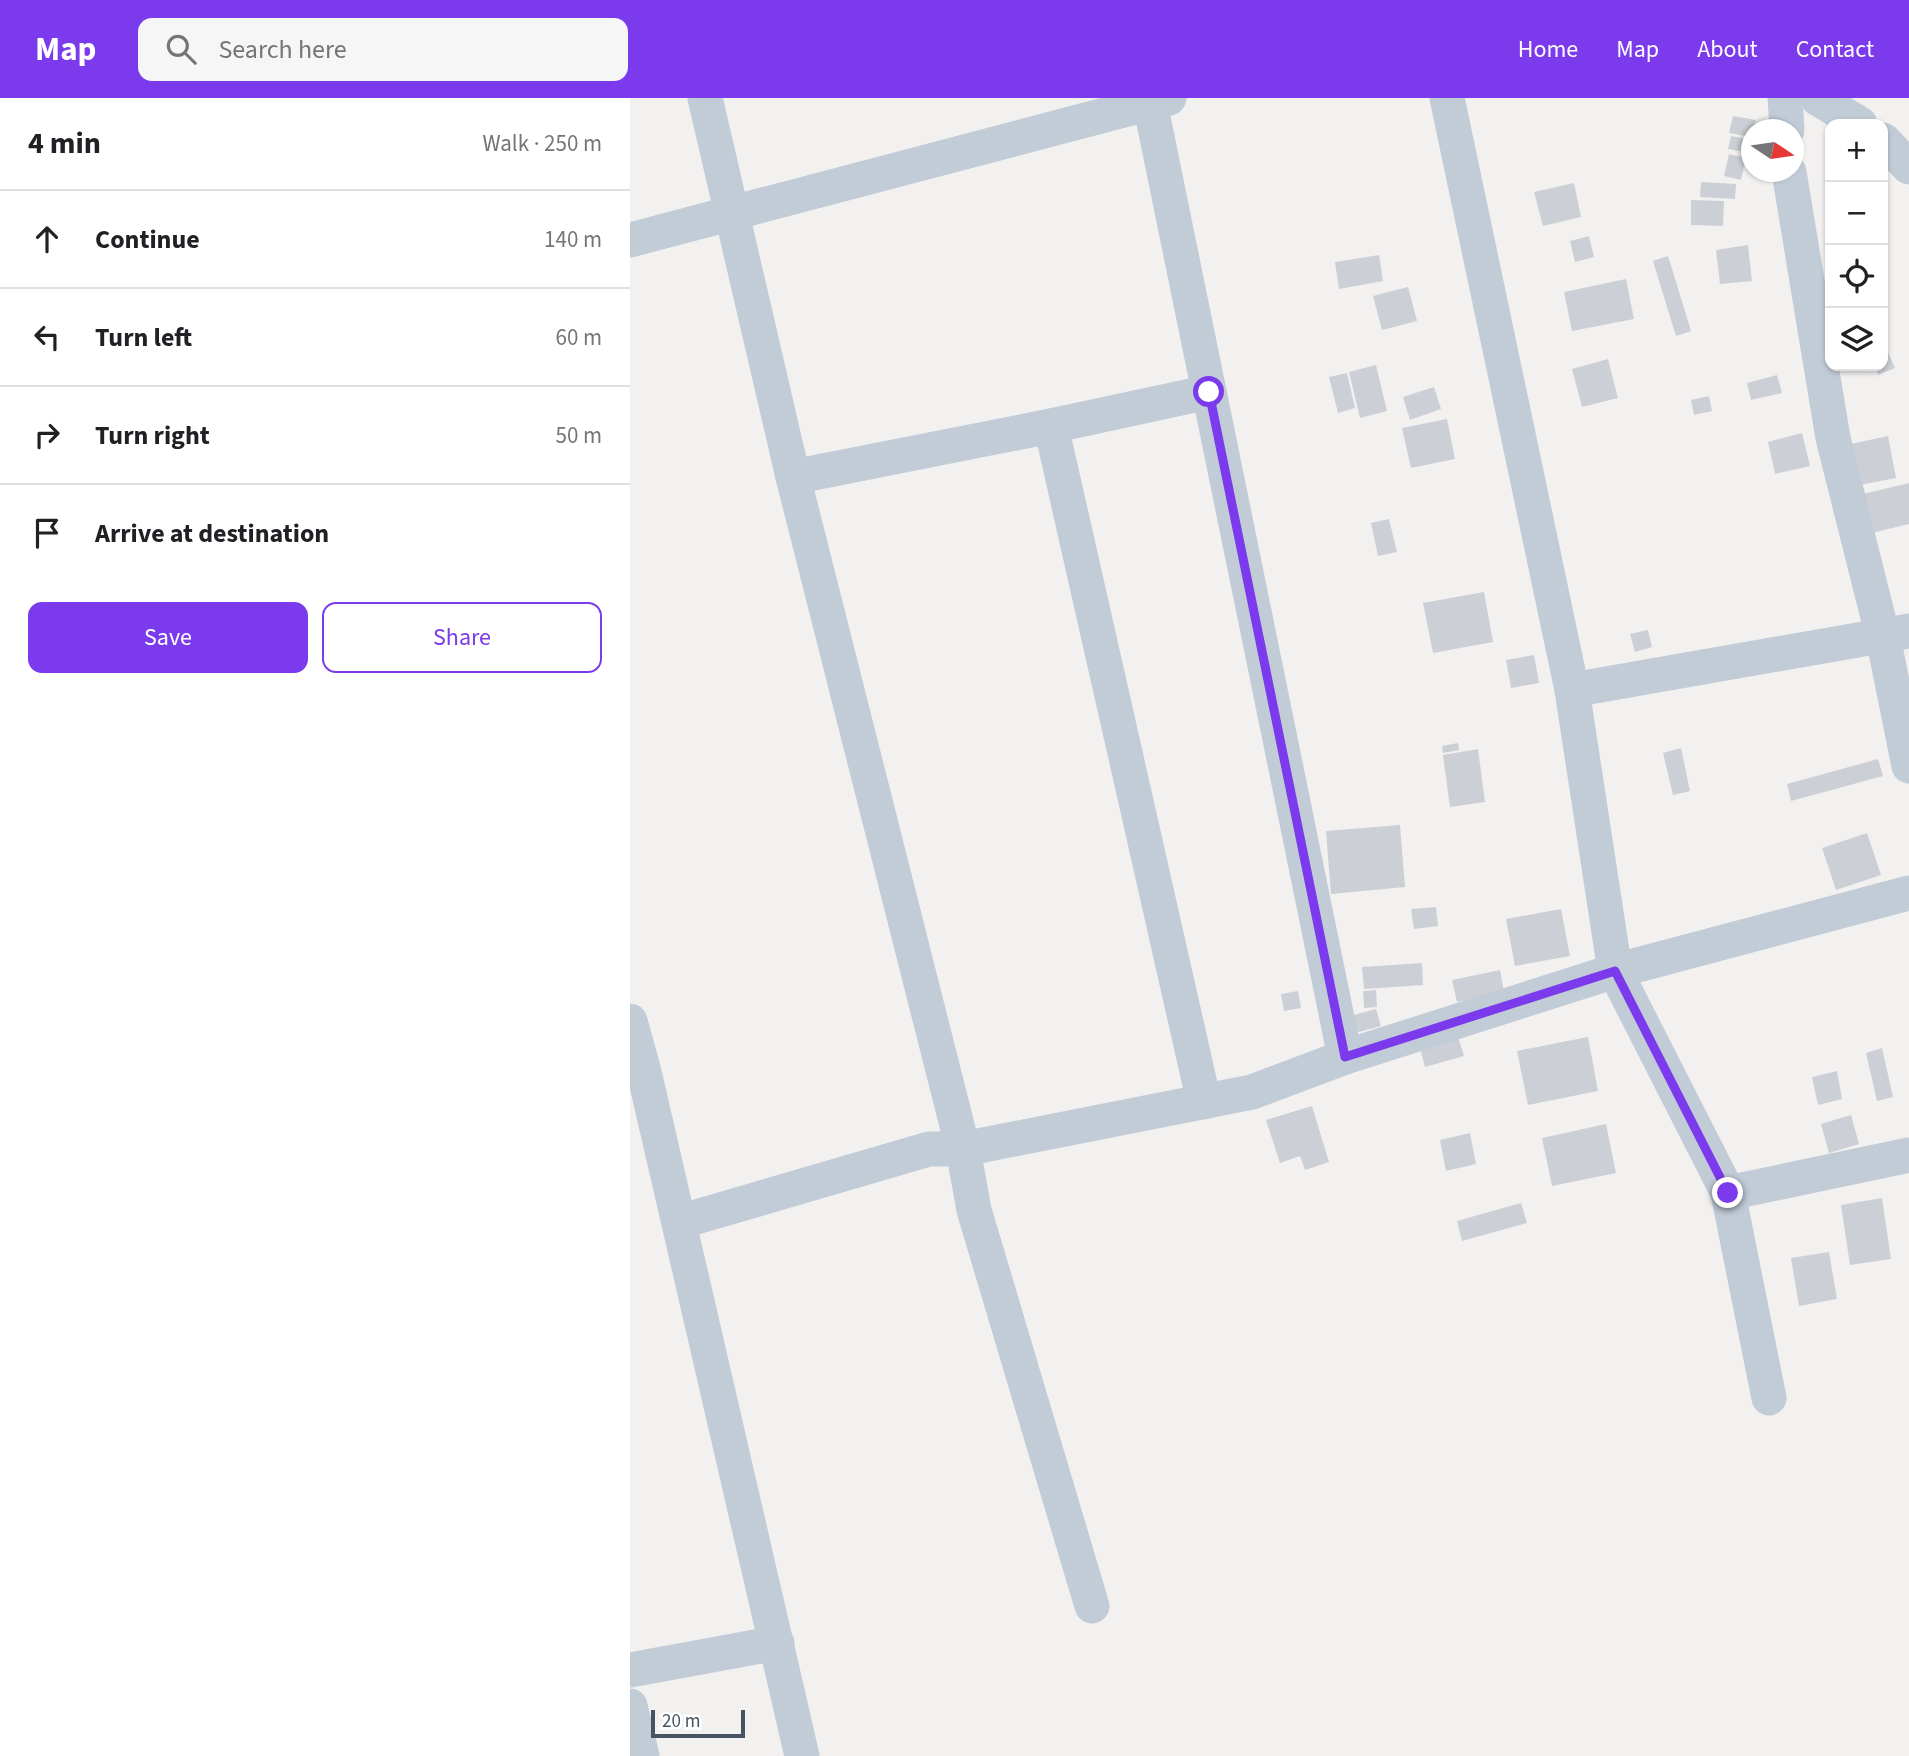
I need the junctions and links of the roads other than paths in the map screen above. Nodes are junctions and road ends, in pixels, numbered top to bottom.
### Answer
1 (705, 98) edge
2 (1447, 98) edge
3 (1785, 98) edge
4 (1817, 98) edge
5 (1157, 100) edge
6 (1786, 119) edge
7 (1852, 119) edge
8 (1791, 182) edge
9 (734, 214) junction
10 (630, 240) edge
11 (1209, 392) junction
12 (1051, 426) junction
13 (793, 477) junction
14 (1896, 634) edge
15 (1572, 691) junction
16 (1909, 766) edge
17 (1909, 893) edge
18 (1615, 971) junction
19 (630, 1021) edge
20 (1345, 1057) junction
21 (1204, 1102) junction
22 (963, 1149) junction
23 (1909, 1155) edge
24 (1728, 1193) junction
25 (679, 1222) junction
26 (1769, 1398) dead end
27 (1093, 1606) dead end
28 (777, 1643) junction
29 (630, 1670) edge
30 (630, 1706) edge
31 (642, 1756) edge
32 (802, 1756) edge

1 - 9 street
2 - 15 street
3 - 6 street
4 - 7 street
5 - 9 street
5 - 11 street
8 - 14 street
9 - 10 street
9 - 13 street
11 - 12 street
11 - 20 street
12 - 13 street
12 - 21 street
13 - 22 street
14 - 15 street
14 - 16 street
15 - 18 street
17 - 18 street
18 - 20 street
18 - 24 street
19 - 25 street
20 - 21 street
21 - 22 street
22 - 25 street
22 - 27 street
23 - 24 street
24 - 26 street
25 - 28 street
28 - 29 street
28 - 32 street
30 - 31 street

